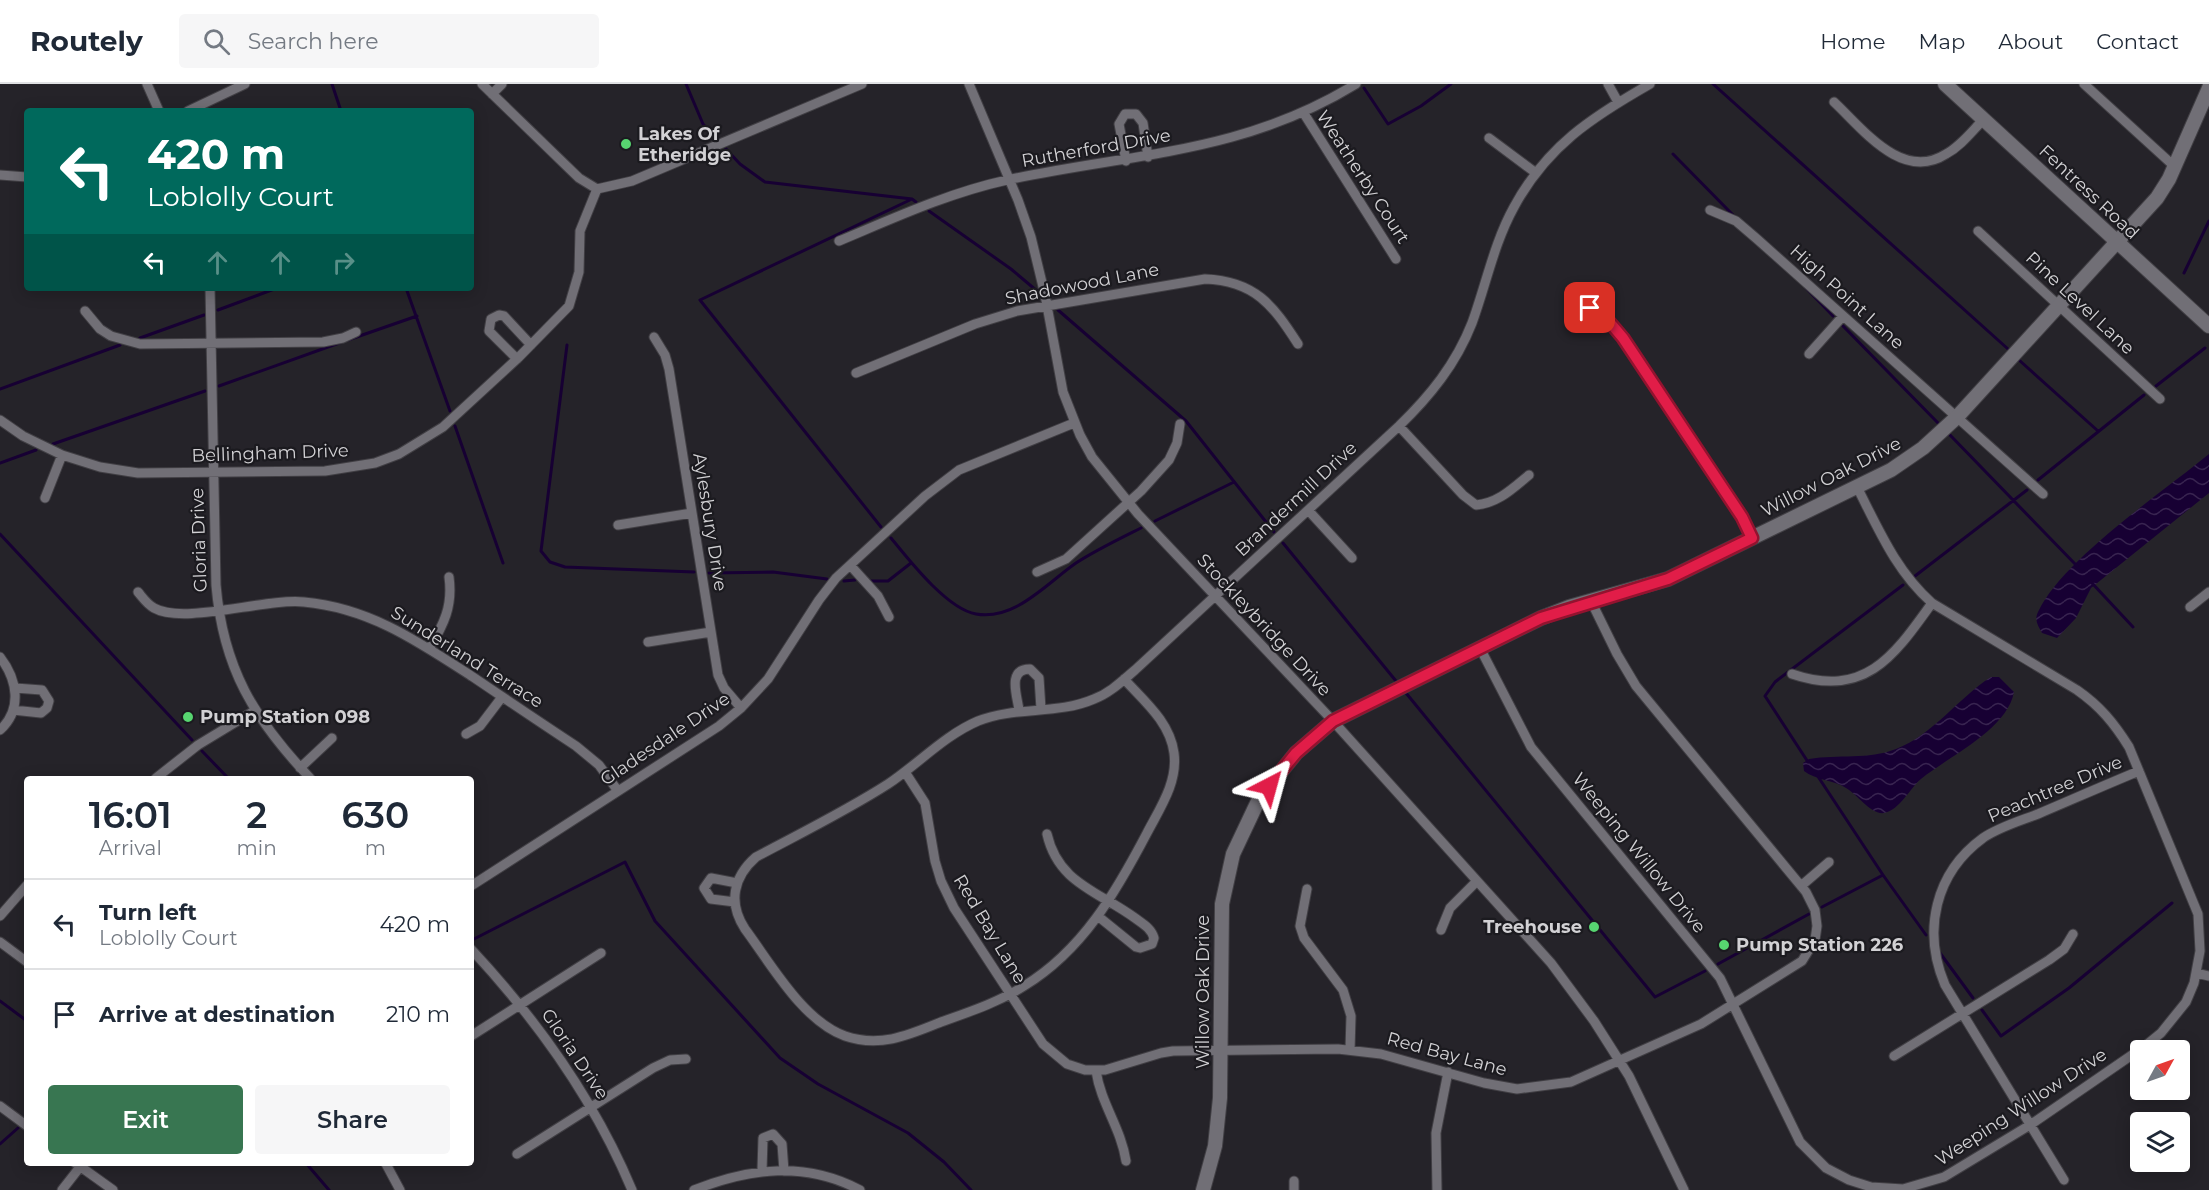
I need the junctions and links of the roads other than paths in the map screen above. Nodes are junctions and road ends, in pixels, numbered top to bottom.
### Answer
1 (147, 84) edge
2 (244, 84) edge
3 (482, 84) edge
4 (502, 84) edge
5 (862, 84) edge
6 (969, 84) edge
7 (1356, 84) edge
8 (1608, 84) edge
9 (1650, 84) edge
10 (1945, 84) edge
11 (2084, 84) edge
12 (2209, 88) edge
13 (492, 94) junction
14 (1618, 102) junction
15 (1834, 102) dead end
16 (158, 108) edge
17 (194, 108) edge
18 (1303, 112) junction
19 (1984, 119) junction
20 (1489, 138) dead end
21 (1148, 157) junction
22 (1126, 161) junction
23 (2174, 166) junction
24 (1536, 173) junction
25 (0, 176) edge
26 (24, 177) edge
27 (1009, 180) junction
28 (597, 189) junction
29 (1710, 210) dead end
30 (1978, 231) dead end
31 (840, 241) dead end
32 (2117, 242) junction
33 (1396, 259) dead end
34 (210, 291) edge
35 (1047, 305) junction
36 (2058, 306) junction
37 (1590, 308) dead end
38 (85, 310) dead end
39 (1843, 316) junction
40 (2209, 326) edge
41 (356, 332) dead end
42 (654, 337) dead end
43 (211, 344) junction
44 (1298, 344) dead end
45 (531, 345) junction
46 (1809, 354) dead end
47 (517, 359) junction
48 (856, 373) dead end
49 (2160, 399) dead end
50 (1957, 417) junction
51 (0, 420) edge
52 (1074, 423) junction
53 (1180, 424) dead end
54 (1399, 426) junction
55 (62, 455) junction
56 (213, 473) junction
57 (1529, 475) dead end
58 (1857, 487) junction
59 (2043, 494) dead end
60 (45, 498) dead end
61 (1127, 502) junction
62 (1308, 510) junction
63 (692, 513) junction
64 (618, 525) dead end
65 (1752, 538) junction
66 (1352, 558) dead end
67 (850, 565) junction
68 (1037, 572) dead end
69 (449, 577) dead end
70 (138, 592) dead end
71 (2209, 592) edge
72 (1215, 597) junction
73 (1591, 601) junction
74 (1932, 603) junction
75 (2190, 607) dead end
76 (218, 609) junction
77 (889, 617) dead end
78 (711, 632) junction
79 (648, 642) dead end
80 (1480, 648) junction
81 (429, 649) junction
82 (0, 657) edge
83 (1792, 674) dead end
84 (1124, 679) junction
85 (15, 688) junction
86 (502, 697) junction
87 (741, 708) junction
88 (1041, 709) junction
89 (13, 710) junction
90 (1019, 710) junction
91 (254, 711) junction
92 (1333, 721) junction
93 (0, 730) edge
94 (466, 734) dead end
95 (332, 738) dead end
96 (300, 768) junction
97 (2139, 771) junction
98 (905, 772) junction
99 (159, 776) edge
100 (308, 776) edge
101 (618, 791) junction
102 (1047, 834) dead end
103 (1829, 862) dead end
104 (1477, 881) junction
105 (474, 884) edge
106 (1801, 886) junction
107 (736, 887) junction
108 (24, 888) edge
109 (1307, 889) dead end
110 (1110, 900) junction
111 (735, 902) junction
112 (0, 916) edge
113 (1099, 917) junction
114 (1441, 930) dead end
115 (2073, 934) dead end
116 (0, 942) edge
117 (474, 952) edge
118 (2205, 952) edge
119 (601, 953) dead end
120 (24, 961) edge
121 (2196, 973) junction
122 (2209, 976) edge
123 (1009, 994) junction
124 (521, 1004) junction
125 (1734, 1004) junction
126 (1962, 1014) junction
127 (474, 1034) edge
128 (1350, 1050) junction
129 (1221, 1051) junction
130 (1894, 1056) dead end
131 (686, 1059) dead end
132 (1618, 1059) junction
133 (1096, 1071) junction
134 (1448, 1072) junction
135 (0, 1106) edge
136 (591, 1107) junction
137 (24, 1124) edge
138 (2030, 1125) junction
139 (517, 1154) dead end
140 (1126, 1161) dead end
141 (76, 1166) edge
142 (78, 1166) edge
143 (387, 1166) edge
144 (762, 1170) junction
145 (783, 1171) junction
146 (2064, 1180) dead end
147 (1848, 1185) edge
148 (62, 1190) edge
149 (113, 1190) edge
150 (400, 1190) edge
151 (632, 1190) edge
152 (694, 1190) edge
153 (860, 1190) edge
154 (1203, 1190) edge
155 (1437, 1190) edge
156 (1684, 1190) edge

1 - 16 street
2 - 17 street
3 - 13 street
4 - 13 street
5 - 28 street
6 - 27 street, Stockleybridge Drive
7 - 18 street, Rutherford Drive
8 - 14 street
9 - 14 street, Brandermill Drive
10 - 19 street, Fentress Road
11 - 23 street
12 - 23 street, Willow Oak Drive
13 - 28 street
14 - 24 street, Brandermill Drive
15 - 19 street
18 - 21 street, Rutherford Drive
18 - 33 street, Weatherby Court
19 - 32 street, Fentress Road
20 - 24 street
21 - 22 street, Rutherford Drive
21 - 22 street
22 - 27 street, Rutherford Drive
23 - 32 street, Willow Oak Drive
24 - 54 street, Brandermill Drive
25 - 26 street
27 - 31 street, Rutherford Drive
27 - 35 street, Stockleybridge Drive
28 - 45 street, Bellingham Drive
29 - 39 street, High Point Lane
30 - 36 street, Pine Level Lane
32 - 36 street, Willow Oak Drive
32 - 40 street, Fentress Road
34 - 43 street, Gloria Drive
35 - 44 street, Shadowood Lane
35 - 48 street, Shadowood Lane
35 - 52 street, Stockleybridge Drive
36 - 49 street, Pine Level Lane
36 - 50 street, Willow Oak Drive
37 - 65 street
38 - 43 street
39 - 46 street
39 - 50 street, High Point Lane
41 - 43 street
42 - 63 street, Aylesbury Drive
43 - 56 street, Gloria Drive
45 - 47 street, Bellingham Drive
45 - 47 street
47 - 56 street, Bellingham Drive
50 - 58 street, Willow Oak Drive
50 - 59 street, High Point Lane
51 - 55 street, Bellingham Drive
52 - 61 street, Stockleybridge Drive
52 - 67 street, Gladesdale Drive
53 - 61 street
54 - 57 street
54 - 62 street, Brandermill Drive
55 - 56 street, Bellingham Drive
55 - 60 street
56 - 76 street, Gloria Drive
58 - 65 street, Willow Oak Drive
58 - 74 street, Weeping Willow Drive
61 - 68 street
61 - 72 street, Stockleybridge Drive
62 - 66 street
62 - 72 street, Brandermill Drive
63 - 64 street
63 - 78 street, Aylesbury Drive
65 - 73 street, Willow Oak Drive
67 - 77 street
67 - 87 street, Gladesdale Drive
69 - 81 street
70 - 76 street, Sunderland Terrace
71 - 75 street
72 - 84 street, Brandermill Drive
72 - 92 street, Stockleybridge Drive
73 - 80 street, Willow Oak Drive
73 - 106 street, Red Bay Lane
74 - 83 street
74 - 97 street, Weeping Willow Drive
76 - 81 street, Sunderland Terrace
76 - 91 street, Gloria Drive
78 - 79 street
78 - 87 street, Aylesbury Drive
80 - 92 street, Willow Oak Drive
80 - 125 street, Weeping Willow Drive
81 - 86 street, Sunderland Terrace
82 - 85 street
84 - 88 street, Brandermill Drive
84 - 110 street
85 - 89 street
85 - 89 street
86 - 94 street
86 - 101 street, Sunderland Terrace
87 - 101 street, Gladesdale Drive
88 - 90 street, Brandermill Drive
88 - 90 street
89 - 93 street
90 - 98 street, Brandermill Drive
91 - 96 street, Gloria Drive
91 - 99 street
92 - 104 street, Stockleybridge Drive
92 - 129 street, Willow Oak Drive
95 - 96 street
96 - 100 street, Gloria Drive
97 - 118 street, Weeping Willow Drive
97 - 126 street, Peachtree Drive
98 - 107 street, Brandermill Drive
98 - 123 street, Red Bay Lane
101 - 105 street, Gladesdale Drive
102 - 110 street
103 - 106 street
104 - 114 street
104 - 132 street, Stockleybridge Drive
106 - 125 street, Red Bay Lane
107 - 111 street
107 - 111 street
108 - 112 street
109 - 128 street
110 - 113 street
110 - 113 street
111 - 123 street
113 - 123 street
115 - 126 street
116 - 120 street
117 - 124 street, Gloria Drive
118 - 121 street, Weeping Willow Drive
119 - 124 street
121 - 122 street
121 - 138 street, Weeping Willow Drive
123 - 133 street, Red Bay Lane
124 - 127 street
124 - 136 street, Gloria Drive
125 - 132 street, Red Bay Lane
125 - 147 street, Weeping Willow Drive
126 - 130 street
126 - 138 street, Peachtree Drive
128 - 129 street, Red Bay Lane
128 - 134 street, Red Bay Lane
129 - 133 street, Red Bay Lane
129 - 154 street, Willow Oak Drive
131 - 136 street
132 - 134 street, Red Bay Lane
132 - 156 street, Stockleybridge Drive
133 - 140 street
134 - 155 street
135 - 137 street
136 - 139 street
136 - 151 street, Gloria Drive
138 - 146 street, Peachtree Drive
138 - 147 street, Weeping Willow Drive
141 - 148 street
142 - 149 street
143 - 150 street
144 - 145 street
144 - 145 street
144 - 152 street
145 - 153 street

